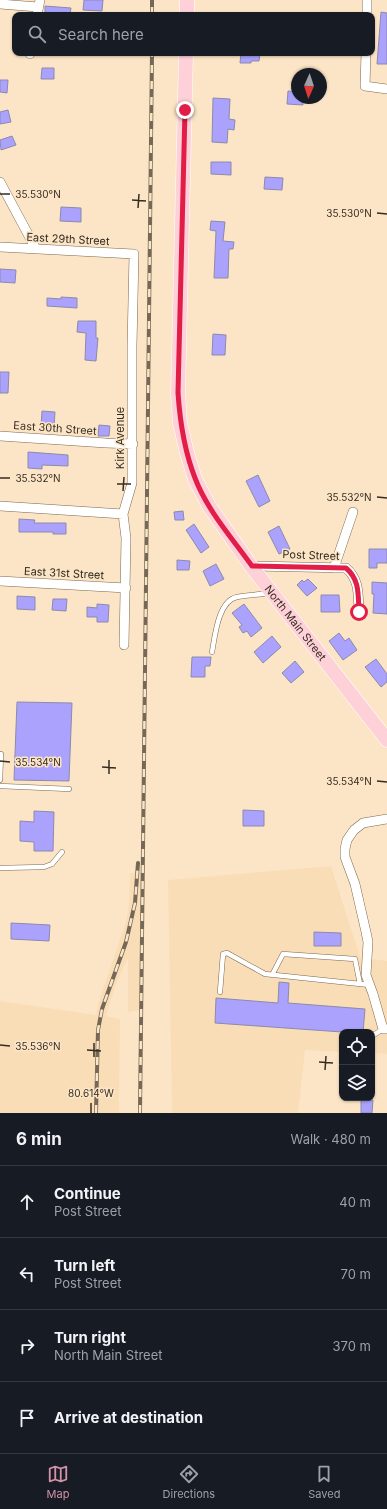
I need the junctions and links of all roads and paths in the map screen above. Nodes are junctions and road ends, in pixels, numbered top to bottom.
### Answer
1 (187, 0) edge
2 (367, 0) edge
3 (0, 4) edge
4 (38, 7) edge
5 (187, 12) edge
6 (367, 12) edge
7 (186, 56) edge
8 (366, 56) edge
9 (387, 88) edge
10 (0, 182) edge
11 (0, 247) edge
12 (36, 249) junction
13 (134, 254) joint
14 (0, 436) edge
15 (132, 444) junction
16 (0, 506) edge
17 (353, 512) dead end
18 (123, 514) junction
19 (252, 566) junction
20 (334, 568) junction
21 (0, 581) edge
22 (126, 588) junction
23 (272, 592) junction
24 (359, 612) dead end
25 (124, 645) dead end
26 (212, 652) dead end
27 (387, 740) edge
28 (1, 754) dead end
29 (0, 780) edge
30 (0, 786) edge
31 (69, 789) dead end
32 (387, 819) edge
33 (62, 852) dead end
34 (0, 868) edge
35 (272, 975) junction
36 (360, 984) junction
37 (370, 985) junction
38 (220, 992) dead end
39 (385, 1029) edge
40 (375, 1034) edge

1 - 5 main road
2 - 6 street
3 - 4 street
7 - 19 main road, North Main Street
8 - 9 street
10 - 12 street
11 - 12 street, East 29th Street
12 - 13 street, East 29th Street
13 - 15 street, Kirk Avenue
14 - 15 street, East 30th Street
15 - 18 street, Kirk Avenue
16 - 18 street
17 - 20 street
18 - 22 street, Kirk Avenue
19 - 20 street, Post Street
19 - 23 main road, North Main Street
20 - 24 street, Post Street
21 - 22 street, East 31st Street
22 - 25 street, Kirk Avenue
23 - 26 lane
23 - 27 main road, North Main Street
28 - 29 lane
30 - 31 lane
32 - 37 street
33 - 34 lane
35 - 36 lane
35 - 36 lane
35 - 38 lane
36 - 37 lane
37 - 39 street
39 - 40 lane

